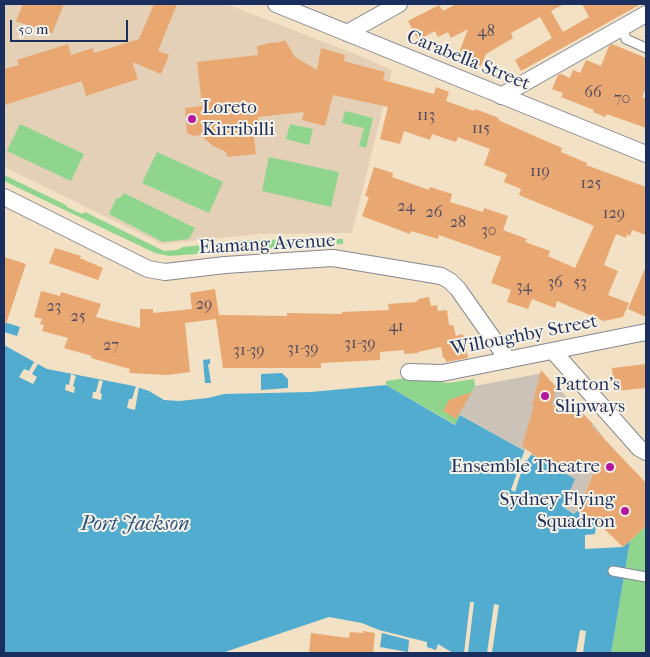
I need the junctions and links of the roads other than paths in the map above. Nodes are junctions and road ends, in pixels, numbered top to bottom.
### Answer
1 (276, 4) edge
2 (399, 4) edge
3 (646, 14) edge
4 (627, 25) junction
5 (347, 33) junction
6 (646, 48) edge
7 (501, 96) junction
8 (646, 154) edge
9 (4, 197) edge
10 (646, 332) edge
11 (553, 351) junction
12 (508, 360) junction
13 (408, 372) dead end
14 (646, 452) edge
15 (613, 571) dead end
16 (646, 577) edge

1 - 5 street, Carabella Street
2 - 5 street
3 - 4 street
4 - 6 lane
4 - 7 street
5 - 7 street, Carabella Street
7 - 8 street, Carabella Street
9 - 12 street, Elamang Avenue
10 - 11 street, Willoughby Street
11 - 12 street, Willoughby Street
11 - 14 street
12 - 13 street, Willoughby Street
15 - 16 lane

